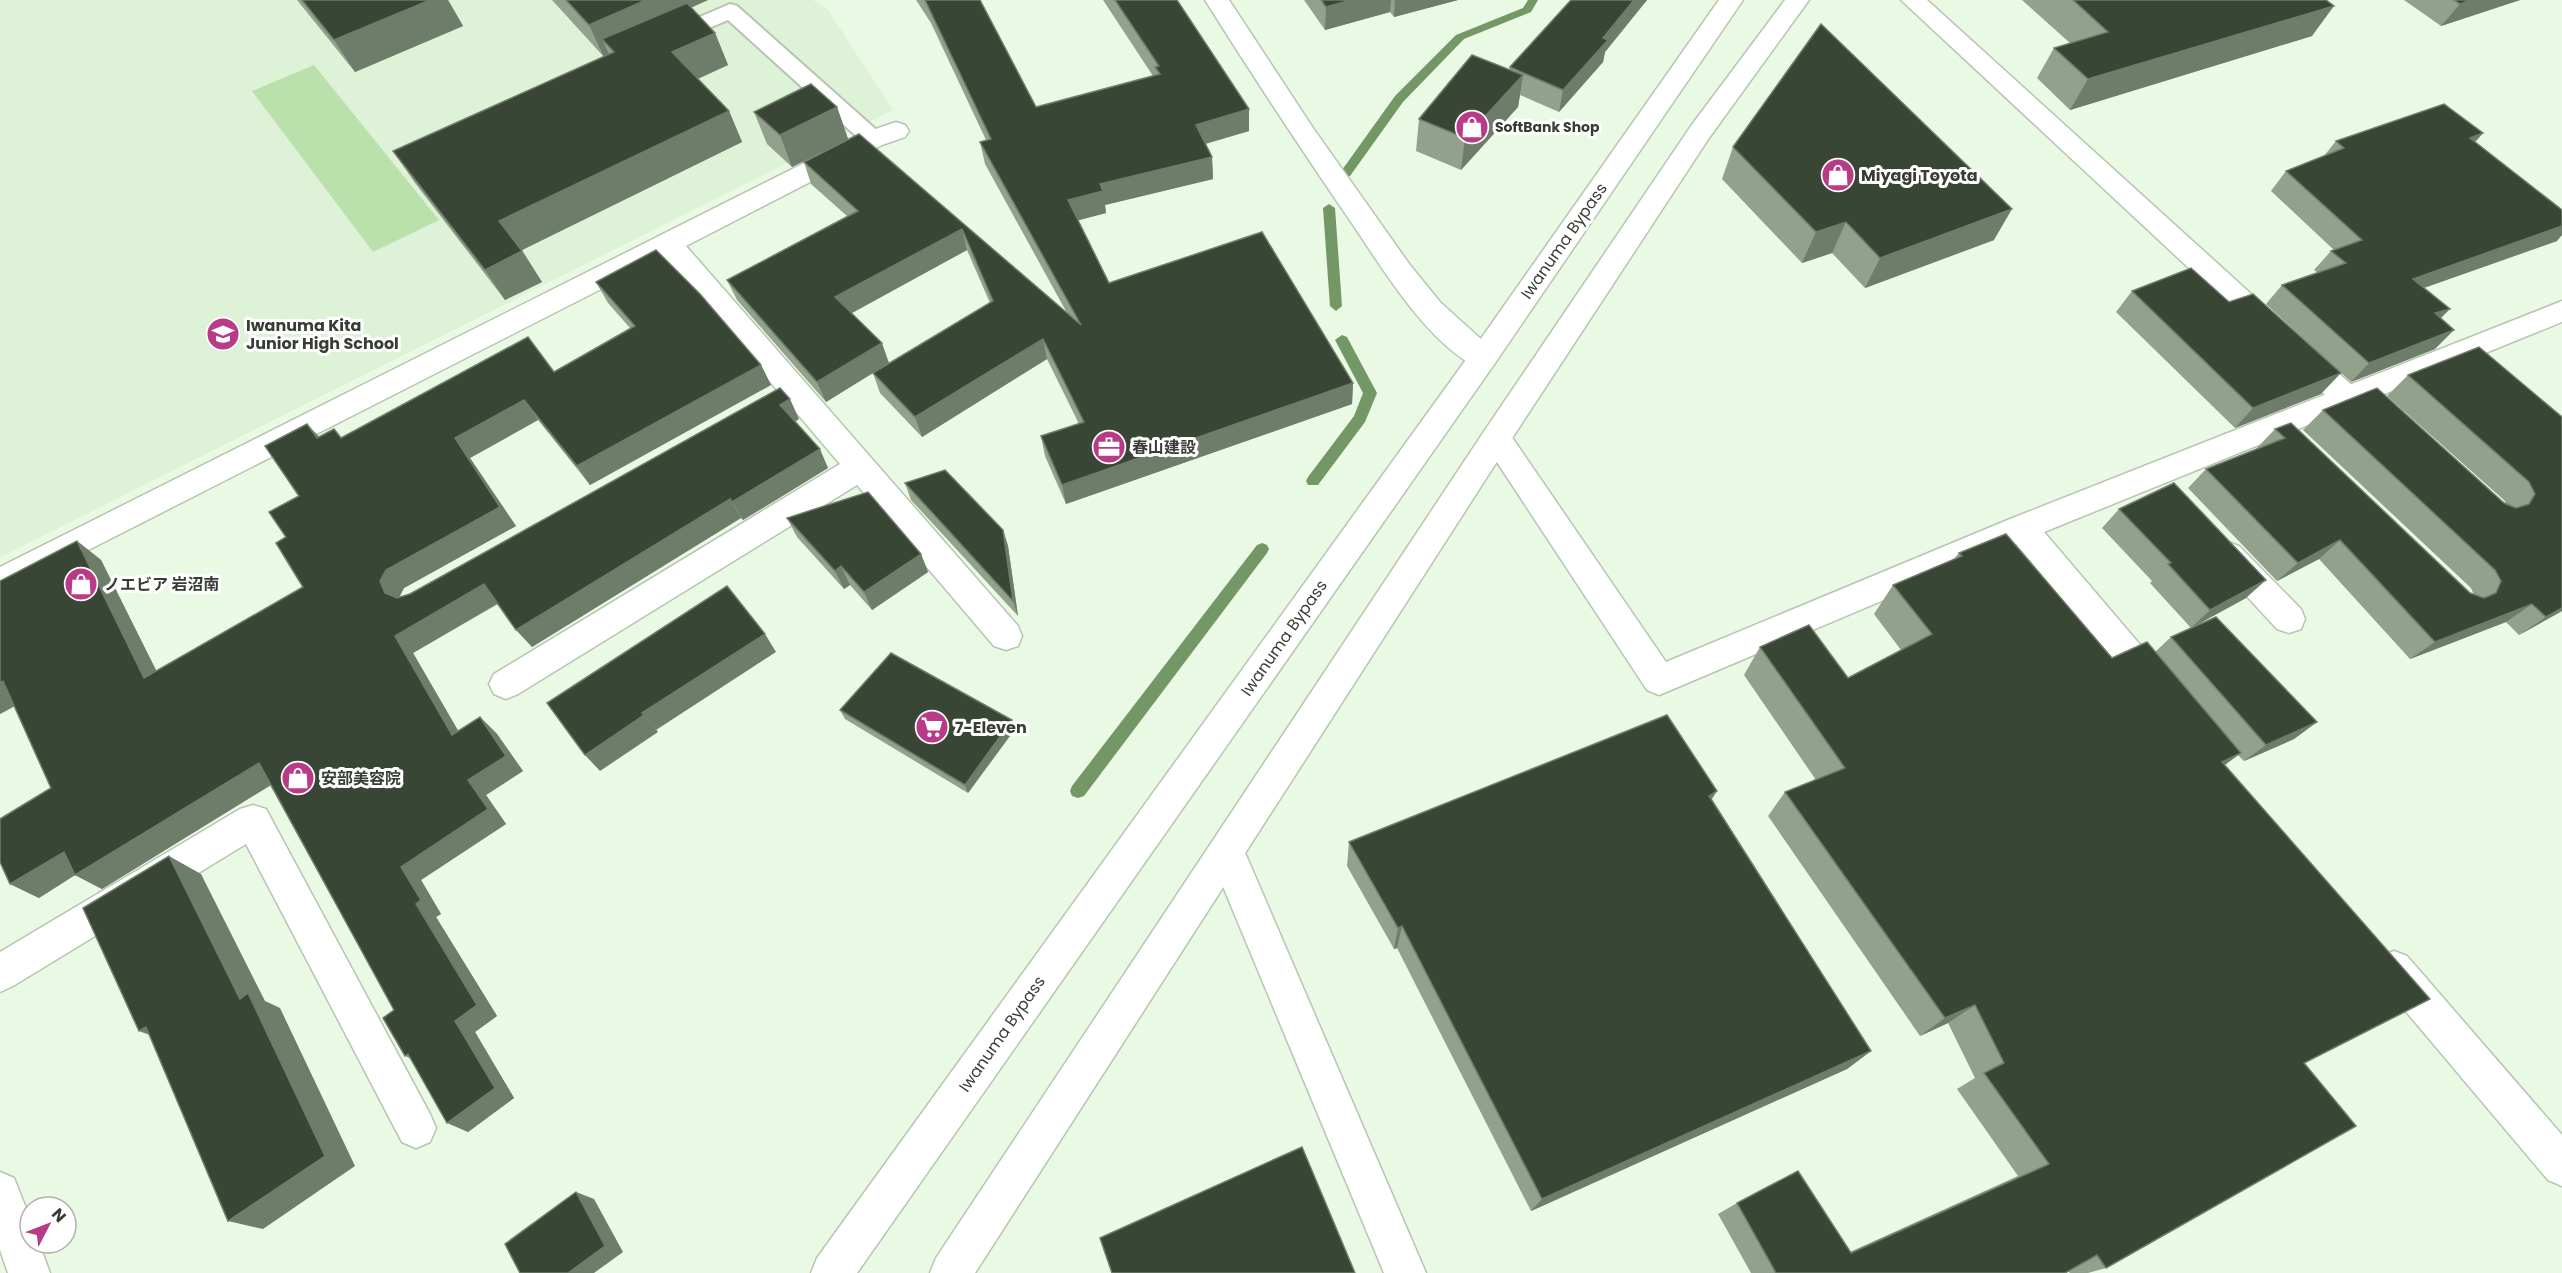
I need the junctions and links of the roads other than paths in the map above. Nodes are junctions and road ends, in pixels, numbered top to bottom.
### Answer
1 (754, 0) edge
2 (1217, 0) edge
3 (1731, 0) edge
4 (1797, 0) edge
5 (1913, 0) edge
6 (730, 11) junction
7 (654, 45) edge
8 (884, 135) joint
9 (668, 243) junction
10 (2562, 311) edge
11 (1483, 358) junction
12 (794, 388) junction
13 (2354, 395) junction
14 (763, 406) edge
15 (2387, 416) edge
16 (2277, 426) junction
17 (1496, 438) junction
18 (2303, 450) edge
19 (861, 467) junction
20 (2153, 475) junction
21 (2177, 501) edge
22 (2021, 528) junction
23 (2209, 534) edge
24 (0, 582) edge
25 (2289, 619) dead end
26 (1006, 636) dead end
27 (506, 684) dead end
28 (2175, 710) edge
29 (1227, 853) junction
30 (2376, 947) edge
31 (0, 973) edge
32 (416, 1128) dead end
33 (2562, 1166) edge
34 (0, 1192) edge
35 (29, 1273) edge
36 (832, 1273) edge
37 (951, 1273) edge
38 (1405, 1273) edge

1 - 6 lane
2 - 11 main road
3 - 11 main road, Iwanuma Bypass
4 - 17 main road
5 - 13 main road
6 - 7 lane
6 - 8 lane
8 - 9 main road
9 - 12 main road
9 - 24 main road
10 - 13 main road
11 - 36 main road, Iwanuma Bypass
12 - 14 main road
12 - 19 main road
13 - 15 main road
13 - 16 main road
16 - 18 main road
16 - 20 main road
17 - 22 main road
17 - 29 main road
19 - 26 main road
19 - 27 main road
20 - 21 main road
20 - 22 main road
22 - 28 main road
23 - 25 main road
29 - 37 main road
29 - 38 main road
30 - 33 main road
31 - 32 main road
34 - 35 main road

